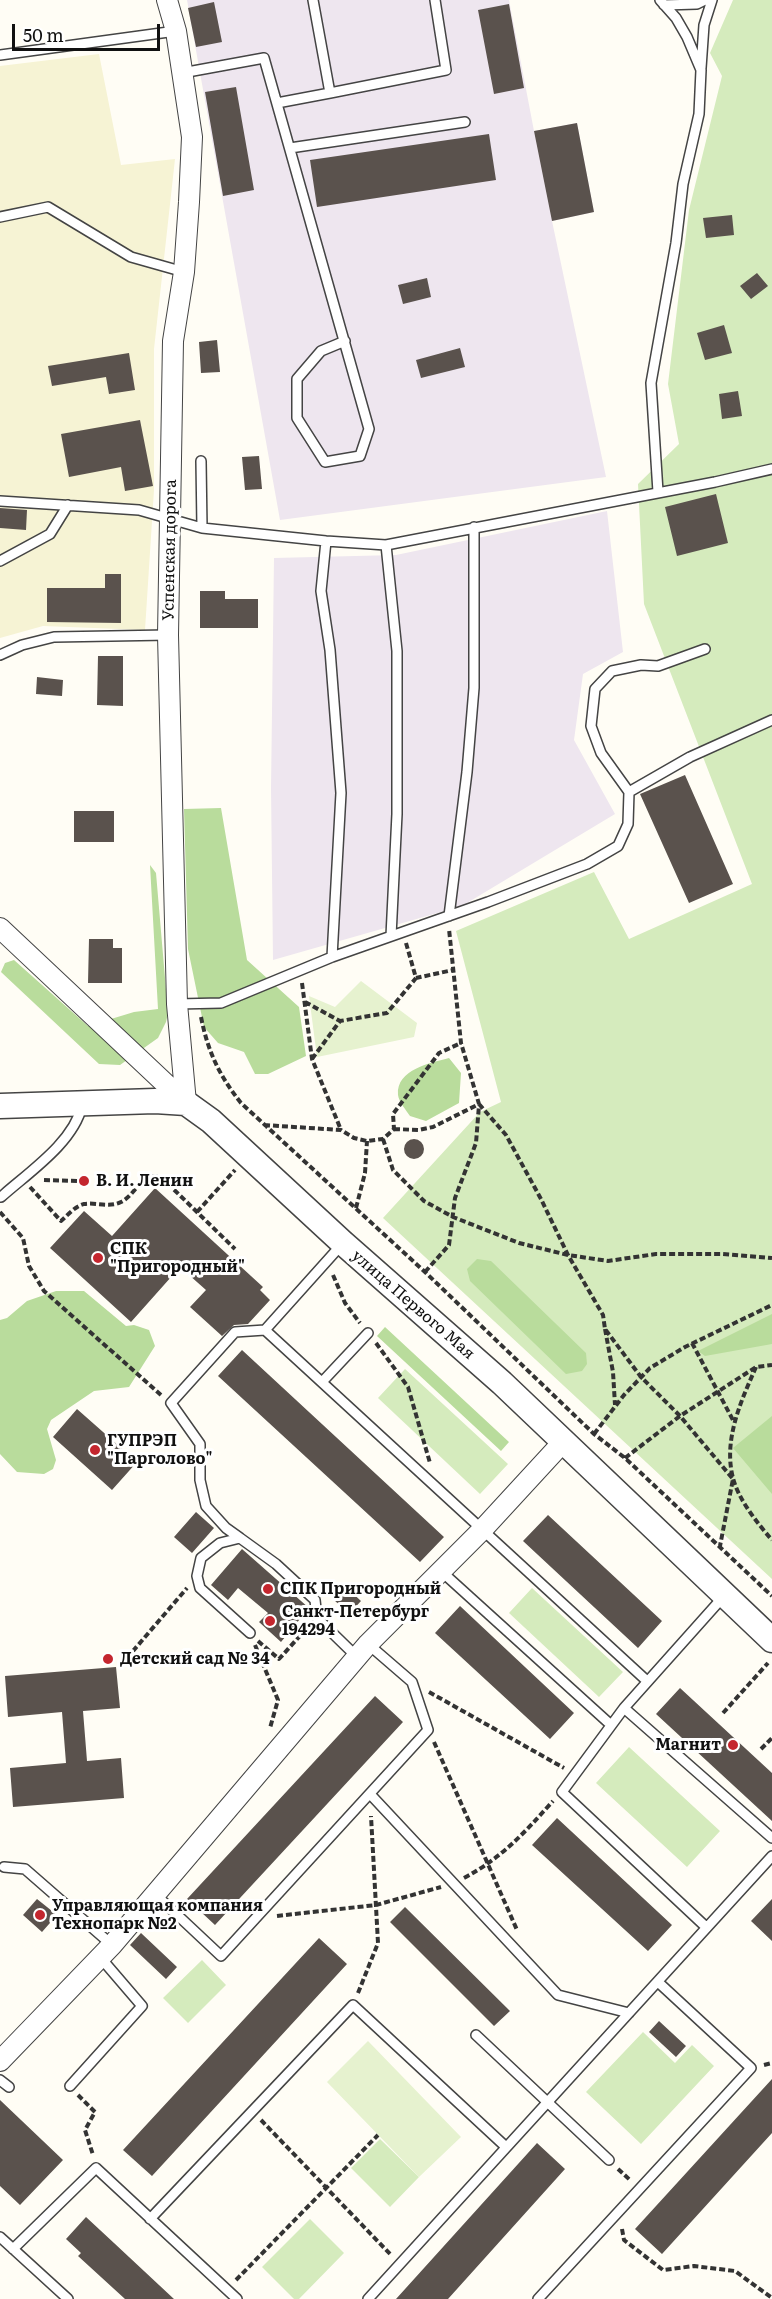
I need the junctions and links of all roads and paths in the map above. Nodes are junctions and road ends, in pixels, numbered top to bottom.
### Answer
1 (167, 0) edge
2 (313, 0) edge
3 (435, 0) edge
4 (705, 0) edge
5 (712, 0) edge
6 (662, 3) edge
7 (176, 31) junction
8 (0, 56) edge
9 (701, 70) junction
10 (182, 73) junction
11 (330, 93) junction
12 (277, 103) junction
13 (465, 122) dead end
14 (290, 148) junction
15 (0, 217) edge
16 (184, 272) junction
17 (345, 341) junction
18 (201, 461) dead end
19 (772, 469) edge
20 (658, 492) junction
21 (0, 501) edge
22 (68, 505) junction
23 (172, 519) junction
24 (474, 527) junction
25 (202, 528) junction
26 (326, 541) junction
27 (386, 545) junction
28 (0, 561) edge
29 (168, 635) junction
30 (705, 648) dead end
31 (0, 655) edge
32 (772, 720) edge
33 (629, 792) junction
34 (449, 916) junction
35 (0, 928) edge
36 (403, 932) junction
37 (391, 936) junction
38 (332, 957) junction
39 (301, 970) junction
40 (453, 970) junction
41 (416, 978) junction
42 (305, 1002) junction
43 (177, 1004) junction
44 (198, 1004) junction
45 (340, 1021) junction
46 (461, 1043) junction
47 (312, 1059) junction
48 (83, 1103) junction
49 (186, 1103) junction
50 (479, 1104) junction
51 (0, 1106) edge
52 (264, 1125) junction
53 (394, 1129) junction
54 (341, 1130) junction
55 (382, 1139) junction
56 (367, 1141) junction
57 (238, 1167) dead end
58 (22, 1178) junction
59 (79, 1181) dead end
60 (1, 1197) edge
61 (356, 1208) junction
62 (0, 1212) edge
63 (197, 1212) junction
64 (453, 1217) junction
65 (343, 1243) junction
66 (235, 1249) dead end
67 (568, 1255) junction
68 (772, 1258) edge
69 (327, 1262) junction
70 (425, 1272) junction
71 (772, 1305) edge
72 (604, 1329) junction
73 (265, 1330) junction
74 (368, 1333) junction
75 (692, 1343) junction
76 (772, 1365) edge
77 (756, 1367) junction
78 (642, 1377) junction
79 (322, 1382) junction
80 (718, 1392) junction
81 (171, 1404) junction
82 (615, 1407) junction
83 (680, 1416) junction
84 (734, 1423) junction
85 (594, 1434) junction
86 (563, 1442) junction
87 (625, 1458) junction
88 (733, 1479) junction
89 (438, 1490) junction
90 (482, 1530) junction
91 (240, 1538) junction
92 (772, 1540) edge
93 (719, 1547) junction
94 (441, 1571) junction
95 (197, 1576) junction
96 (724, 1596) junction
97 (772, 1596) edge
98 (317, 1618) junction
99 (250, 1633) junction
100 (362, 1651) junction
101 (770, 1652) edge
102 (127, 1658) dead end
103 (646, 1681) junction
104 (412, 1682) junction
105 (624, 1708) junction
106 (723, 1713) dead end
107 (611, 1725) junction
108 (428, 1730) junction
109 (772, 1738) edge
110 (761, 1749) dead end
111 (273, 1755) junction
112 (576, 1774) junction
113 (562, 1792) junction
114 (370, 1794) junction
115 (772, 1838) edge
116 (771, 1859) edge
117 (488, 1865) junction
118 (1, 1867) edge
119 (454, 1884) junction
120 (155, 1894) junction
121 (376, 1905) junction
122 (255, 1918) junction
123 (706, 1927) junction
124 (521, 1939) dead end
125 (106, 1951) junction
126 (658, 1982) junction
127 (353, 2005) junction
128 (629, 2013) junction
129 (476, 2035) dead end
130 (0, 2061) edge
131 (0, 2080) edge
132 (69, 2086) joint
133 (9, 2087) dead end
134 (547, 2103) junction
135 (252, 2111) junction
136 (378, 2135) dead end
137 (506, 2147) junction
138 (609, 2160) joint
139 (96, 2168) junction
140 (327, 2188) junction
141 (639, 2188) junction
142 (618, 2210) junction
143 (150, 2219) junction
144 (0, 2237) edge
145 (13, 2249) junction
146 (400, 2264) junction
147 (227, 2290) junction
148 (772, 2298) edge
149 (68, 2299) edge
150 (237, 2299) edge
151 (368, 2299) edge
152 (538, 2299) edge

1 - 7 street, Успенская дорога
2 - 11 lane
3 - 11 lane
4 - 6 lane
5 - 9 lane
6 - 9 lane
7 - 8 lane
7 - 10 street, Успенская дорога
9 - 20 lane
10 - 12 lane
10 - 16 street, Успенская дорога
11 - 12 lane
12 - 14 lane
13 - 14 lane
14 - 17 lane
15 - 16 lane
16 - 23 street, Успенская дорога
17 - 17 lane
18 - 25 lane
19 - 20 lane
20 - 24 lane
21 - 22 lane
22 - 23 lane
22 - 28 lane
23 - 25 lane
23 - 29 street, Успенская дорога
24 - 27 lane
24 - 34 lane
25 - 26 lane
26 - 27 lane
26 - 38 lane
27 - 37 lane
29 - 31 lane
29 - 43 street, Успенская дорога
30 - 33 lane
32 - 33 lane
33 - 34 lane
34 - 36 lane
34 - 40 path
35 - 49 street
36 - 37 lane
36 - 41 path
37 - 38 lane
38 - 39 lane
39 - 42 path
39 - 44 lane
40 - 41 path
40 - 46 path
41 - 45 path
42 - 45 path
42 - 47 path
43 - 44 lane
43 - 49 street, Успенская дорога
44 - 52 path
45 - 47 path
46 - 50 path
46 - 53 path
47 - 54 path
48 - 49 street
48 - 51 street
48 - 58 lane
49 - 65 street, улица Первого Мая
50 - 53 path
50 - 64 path
50 - 67 path
52 - 54 path
52 - 61 path
53 - 55 path
54 - 56 path
55 - 56 path
55 - 64 path
56 - 61 path
57 - 63 path
58 - 59 path
58 - 60 lane
58 - 63 path
61 - 70 path
62 - 81 path
63 - 66 path
64 - 67 path
64 - 70 path
65 - 69 lane
65 - 86 street, улица Первого Мая
67 - 68 path
67 - 72 path
69 - 73 lane
69 - 74 path
70 - 85 path
71 - 75 path
72 - 78 path
72 - 82 path
73 - 79 lane
73 - 81 lane
74 - 79 lane
74 - 89 path
75 - 78 path
75 - 80 path
76 - 77 path
77 - 80 path
77 - 84 path
78 - 82 path
78 - 83 path
79 - 89 lane
80 - 83 path
80 - 84 path
81 - 91 lane
82 - 85 path
83 - 87 path
83 - 88 path
84 - 88 path
85 - 87 path
86 - 90 street
86 - 96 street, улица Первого Мая
87 - 93 path
88 - 92 path
88 - 93 path
89 - 90 lane
90 - 94 street
90 - 103 lane
91 - 95 lane
91 - 98 lane
93 - 97 path
94 - 100 street
94 - 107 lane
95 - 99 lane
95 - 102 path
96 - 101 street, улица Первого Мая
96 - 103 lane
98 - 99 path
98 - 100 lane
99 - 111 path
100 - 104 lane
100 - 111 street
101 - 106 path
103 - 105 lane
104 - 108 lane
104 - 112 path
105 - 107 lane
105 - 115 lane
107 - 112 lane
108 - 114 lane
108 - 117 path
109 - 110 path
111 - 120 street
112 - 113 lane
113 - 117 path
113 - 123 lane
114 - 119 lane
114 - 121 path
114 - 122 lane
116 - 123 lane
117 - 119 path
117 - 124 path
118 - 125 lane
119 - 121 path
119 - 128 lane
120 - 122 lane
120 - 125 street
121 - 122 path
121 - 127 path
123 - 126 lane
125 - 130 street
125 - 132 lane
126 - 128 lane
126 - 141 lane
127 - 135 lane
127 - 137 lane
128 - 134 lane
129 - 134 lane
131 - 133 lane
132 - 139 path
134 - 137 lane
134 - 138 lane
135 - 140 path
135 - 143 lane
136 - 140 path
137 - 146 lane
138 - 141 path
139 - 143 lane
139 - 145 lane
140 - 146 path
140 - 147 path
141 - 142 lane
142 - 148 path
142 - 152 lane
143 - 147 lane
144 - 145 lane
145 - 149 lane
146 - 151 lane
147 - 150 lane

